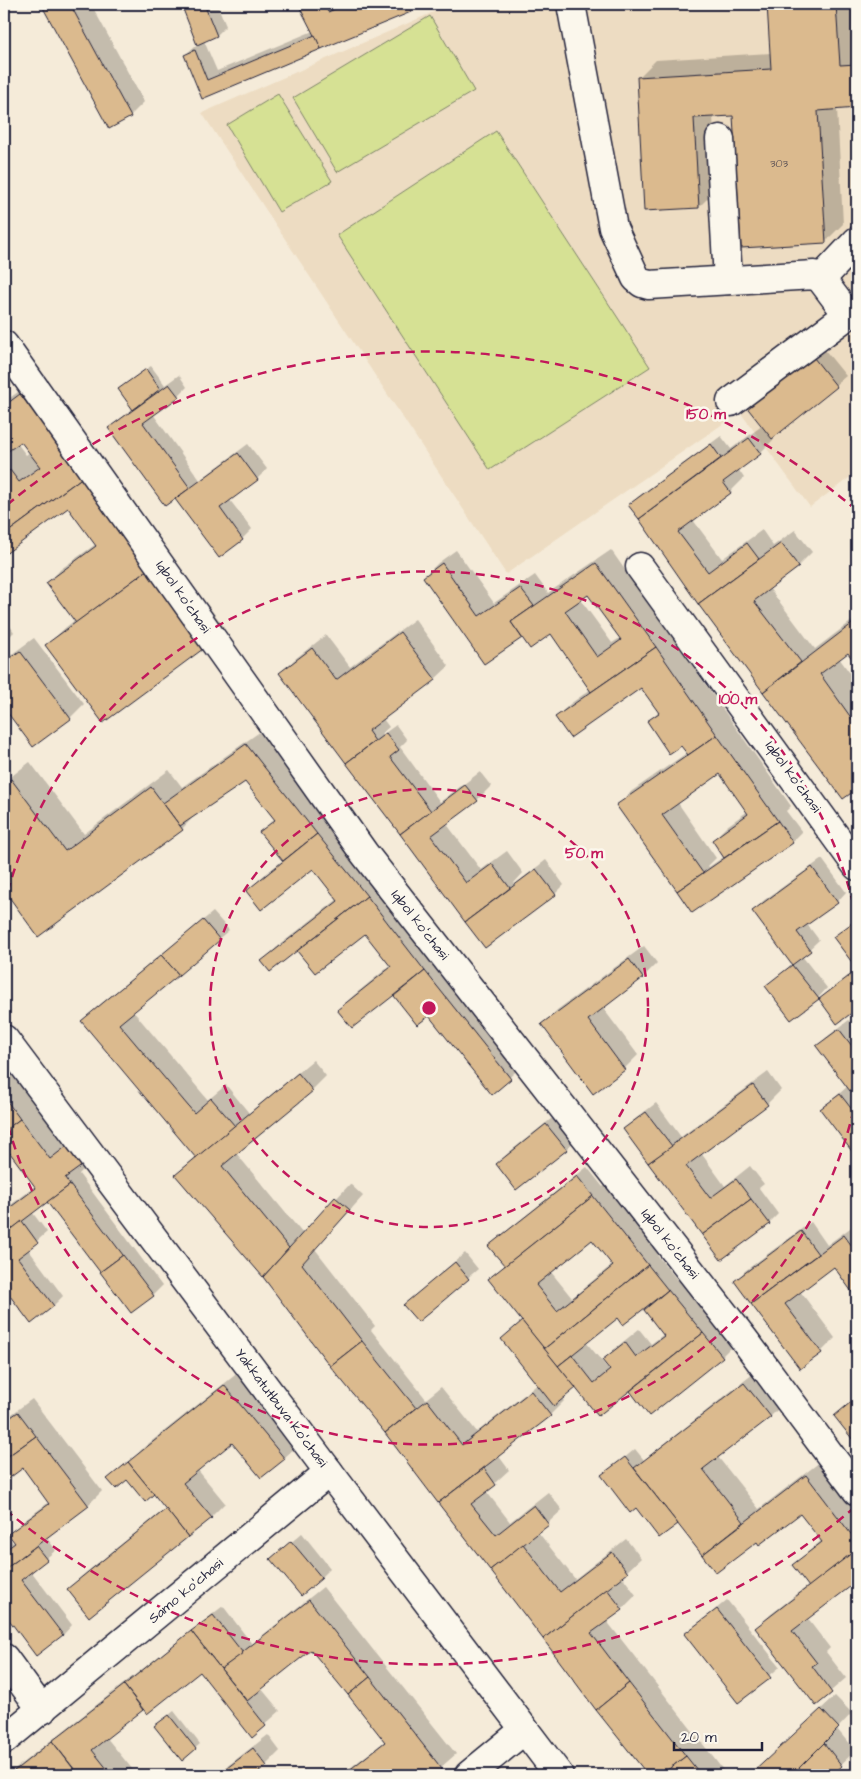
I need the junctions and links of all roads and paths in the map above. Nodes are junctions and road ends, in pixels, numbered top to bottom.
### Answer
1 (571, 4) edge
2 (720, 139) dead end
3 (857, 241) edge
4 (821, 279) junction
5 (728, 280) junction
6 (853, 311) edge
7 (4, 345) edge
8 (731, 402) dead end
9 (640, 567) dead end
10 (857, 866) edge
11 (4, 1039) edge
12 (329, 1472) junction
13 (857, 1491) edge
14 (4, 1658) edge
15 (42, 1710) junction
16 (524, 1730) junction
17 (4, 1740) edge
18 (469, 1775) edge
19 (559, 1775) edge

1 - 5 street
2 - 5 street
3 - 4 street
4 - 5 street
4 - 6 street
6 - 8 street
7 - 13 street, Iqbol koʻchasi
9 - 10 street, Iqbol koʻchasi
11 - 12 street, Yakkatutbuva koʻchasi
12 - 15 street, Samo koʻchasi
12 - 16 street, Yakkatutbuva koʻchasi
14 - 15 street
15 - 17 street, Samo koʻchasi
16 - 18 street
16 - 19 street, Yakkatutbuva koʻchasi

